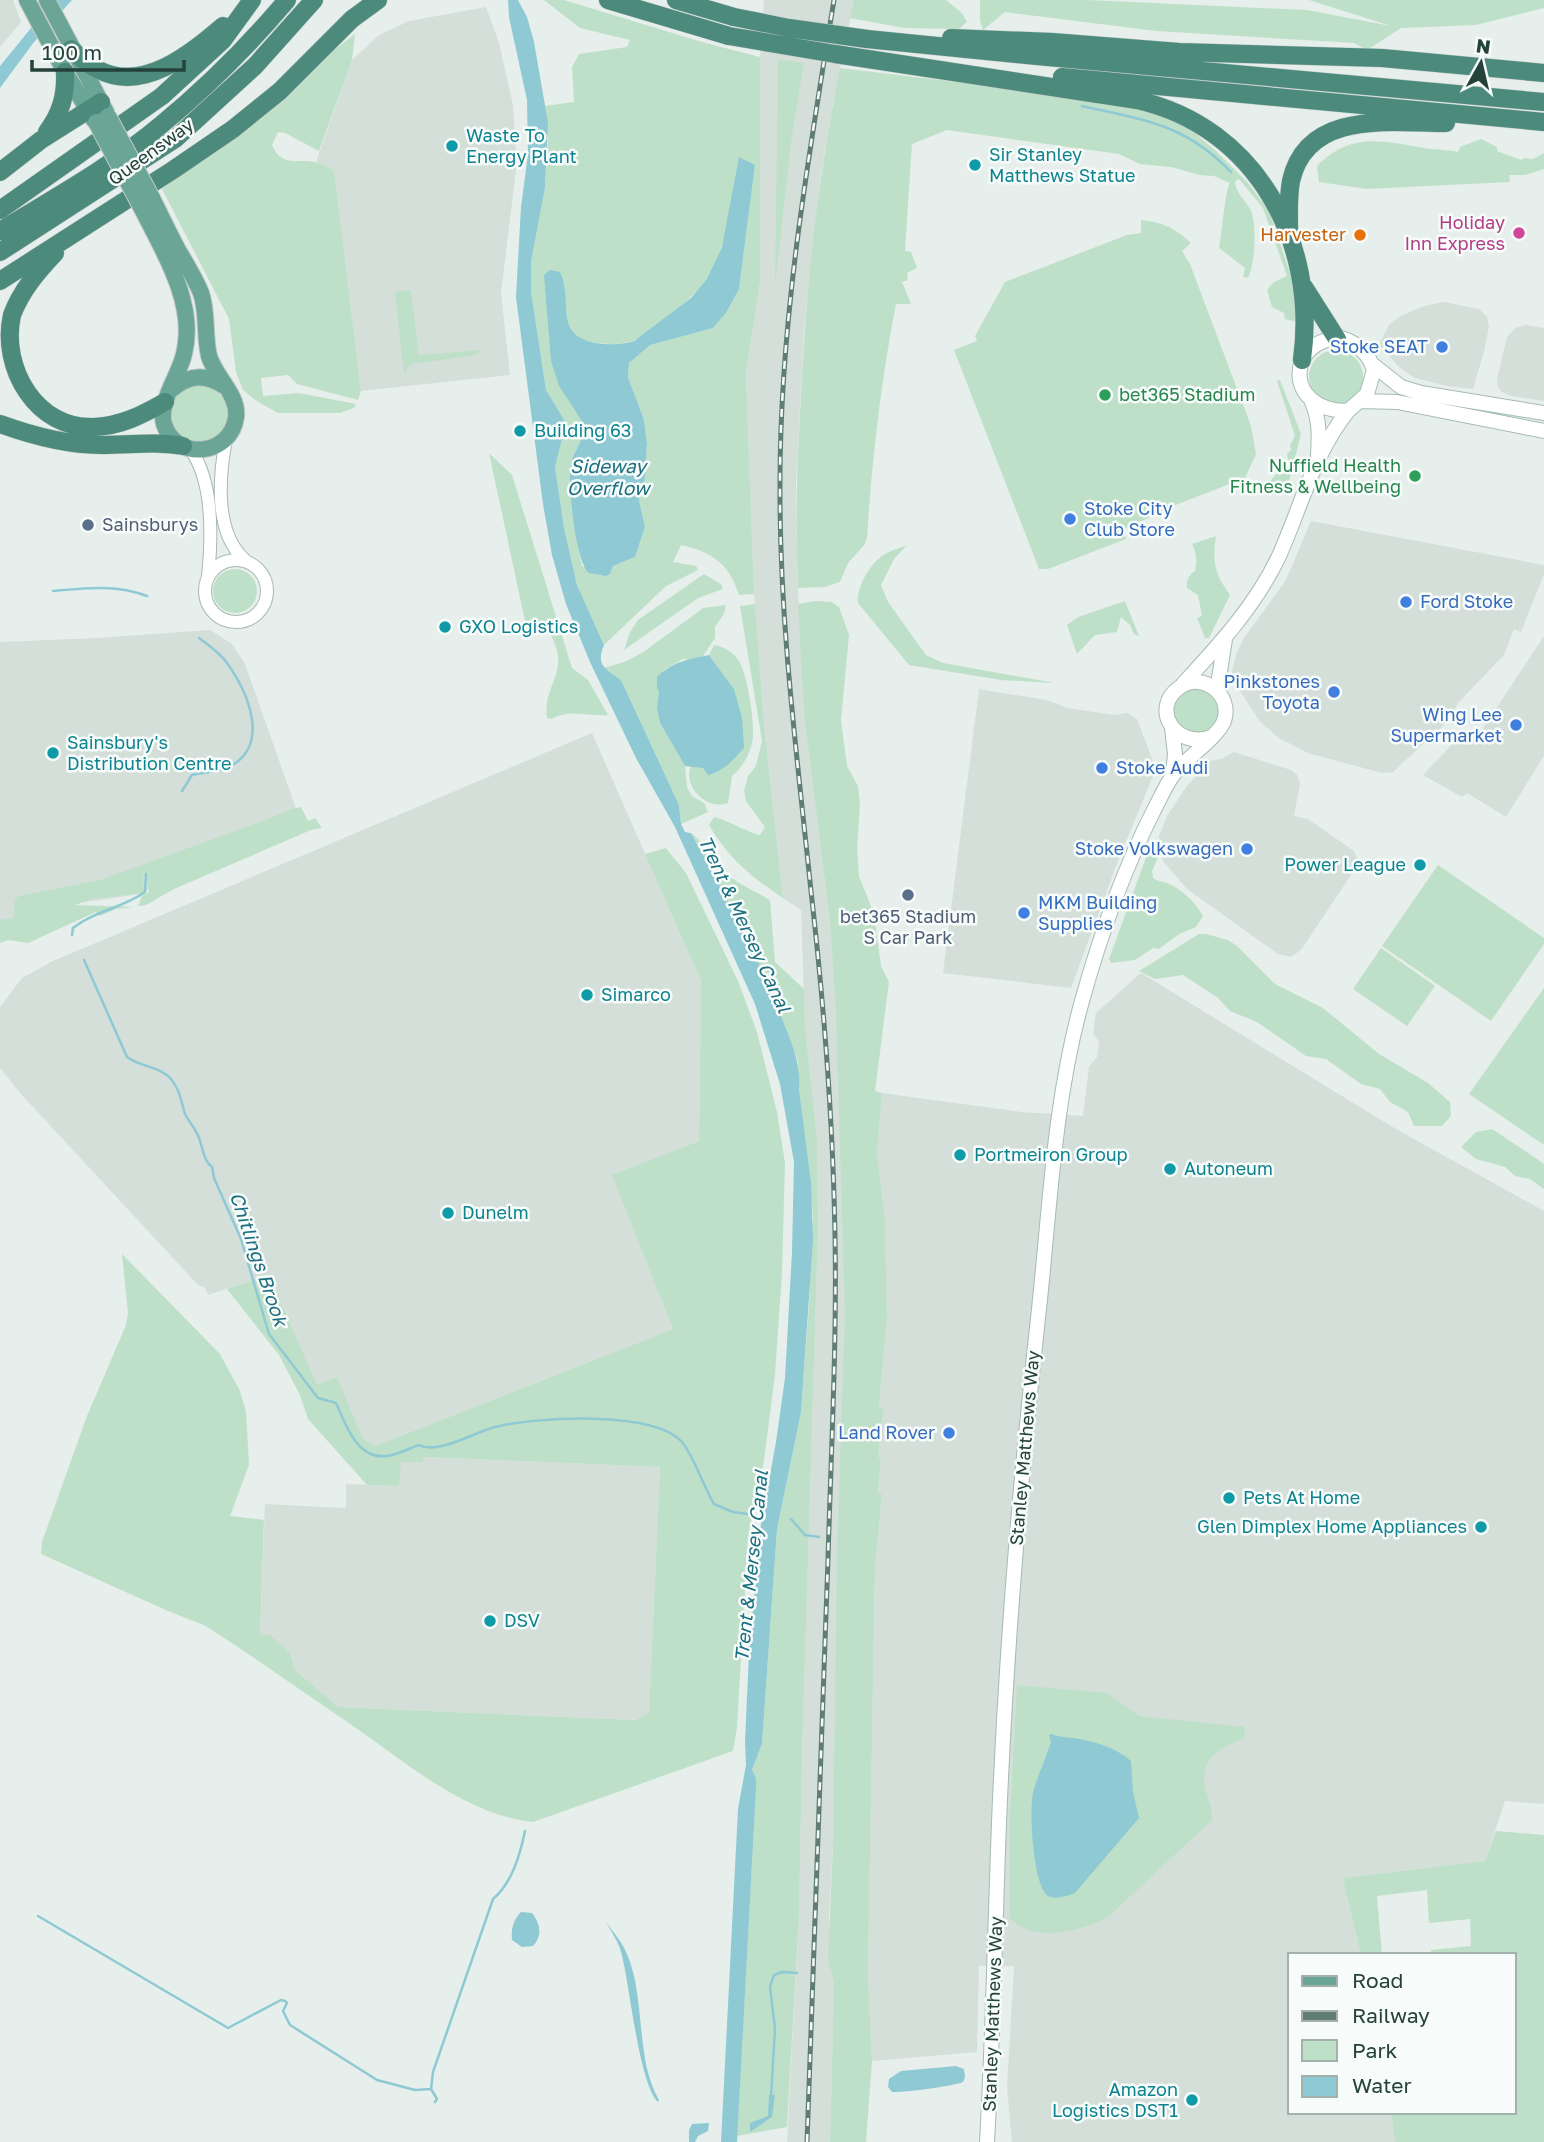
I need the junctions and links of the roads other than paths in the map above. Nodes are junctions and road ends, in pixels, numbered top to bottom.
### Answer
1 (47, 0) edge
2 (252, 0) edge
3 (287, 0) edge
4 (314, 0) edge
5 (378, 0) edge
6 (608, 0) edge
7 (676, 0) edge
8 (30, 6) edge
9 (867, 38) junction
10 (65, 50) junction
11 (1179, 52) junction
12 (1070, 59) junction
13 (926, 67) junction
14 (65, 72) junction
15 (1544, 73) edge
16 (1544, 102) edge
17 (98, 112) junction
18 (1544, 122) edge
19 (41, 140) junction
20 (0, 172) edge
21 (146, 202) junction
22 (0, 210) edge
23 (0, 232) edge
24 (1290, 233) junction
25 (72, 236) junction
26 (0, 251) edge
27 (0, 281) edge
28 (1304, 287) junction
29 (1337, 339) junction
30 (1302, 360) junction
31 (1372, 364) junction
32 (224, 386) junction
33 (168, 396) junction
34 (1361, 401) junction
35 (1312, 402) junction
36 (1348, 411) junction
37 (1544, 413) edge
38 (0, 424) edge
39 (1544, 431) edge
40 (226, 440) junction
41 (187, 448) junction
42 (1317, 462) junction
43 (245, 560) junction
44 (208, 576) junction
45 (1226, 638) junction
46 (1182, 685) junction
47 (1217, 691) junction
48 (1172, 728) junction
49 (1211, 737) junction
50 (1173, 775) junction
51 (987, 2142) edge

1 - 10 main road
2 - 10 highway
2 - 22 highway
3 - 23 highway, Queensway
4 - 26 highway, Queensway
5 - 25 highway
6 - 13 highway, bridge
7 - 9 highway, bridge
8 - 10 main road
9 - 11 highway
9 - 12 highway
10 - 14 main road
10 - 17 main road
11 - 12 highway
11 - 15 highway
12 - 16 highway
13 - 18 highway
13 - 24 highway
14 - 17 main road
14 - 19 highway
17 - 19 highway
17 - 21 main road, bridge
18 - 24 highway
19 - 20 highway
21 - 32 main road
21 - 33 main road
24 - 28 highway
25 - 27 highway
25 - 33 highway
28 - 29 highway
28 - 30 highway
29 - 30 main road
29 - 31 main road
30 - 35 main road
31 - 34 main road
31 - 37 main road
32 - 33 main road
32 - 40 main road
33 - 41 main road
34 - 36 main road
34 - 39 main road
35 - 36 main road
35 - 42 main road
36 - 42 main road
38 - 41 highway
40 - 41 main road
40 - 43 street
41 - 44 street
42 - 45 main road
43 - 44 street
43 - 44 street
45 - 46 main road
45 - 47 main road
46 - 47 main road
46 - 48 main road
47 - 49 main road
48 - 49 main road
48 - 50 main road, Stanley Matthews Way
49 - 50 main road, Stanley Matthews Way
50 - 51 main road, Stanley Matthews Way

